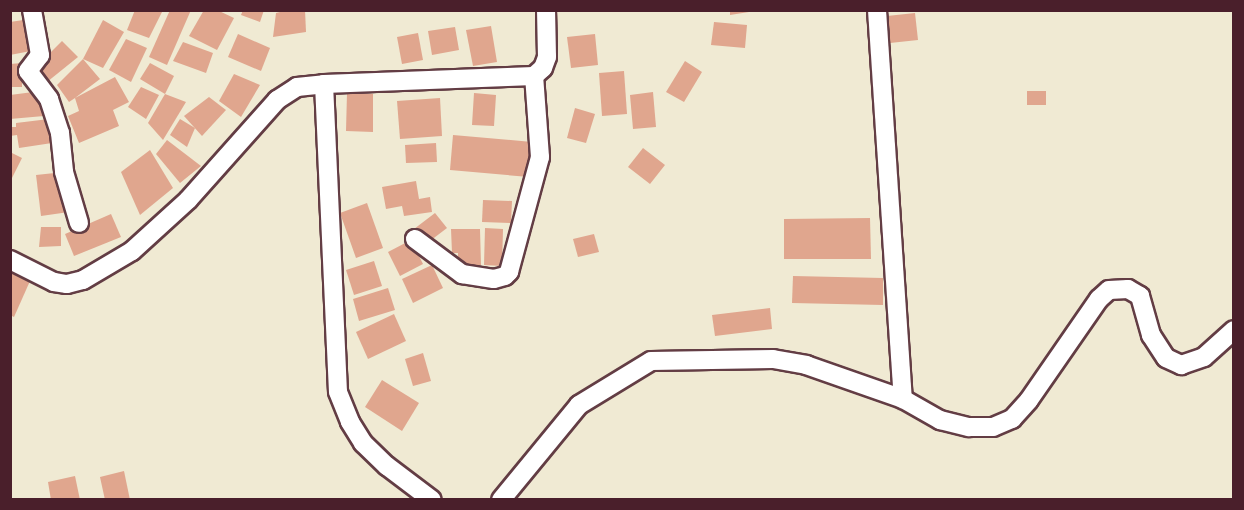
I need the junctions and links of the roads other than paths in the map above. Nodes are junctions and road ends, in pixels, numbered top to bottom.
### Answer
1 (32, 10) edge
2 (546, 10) edge
3 (877, 10) edge
4 (534, 76) junction
5 (324, 84) junction
6 (80, 223) dead end
7 (414, 239) dead end
8 (10, 260) edge
9 (1233, 330) edge
10 (903, 399) junction
11 (432, 500) edge
12 (501, 500) edge

1 - 6 street
2 - 4 street
3 - 10 street
4 - 5 street
4 - 7 street
5 - 8 street
5 - 11 street
9 - 10 street
10 - 12 street

